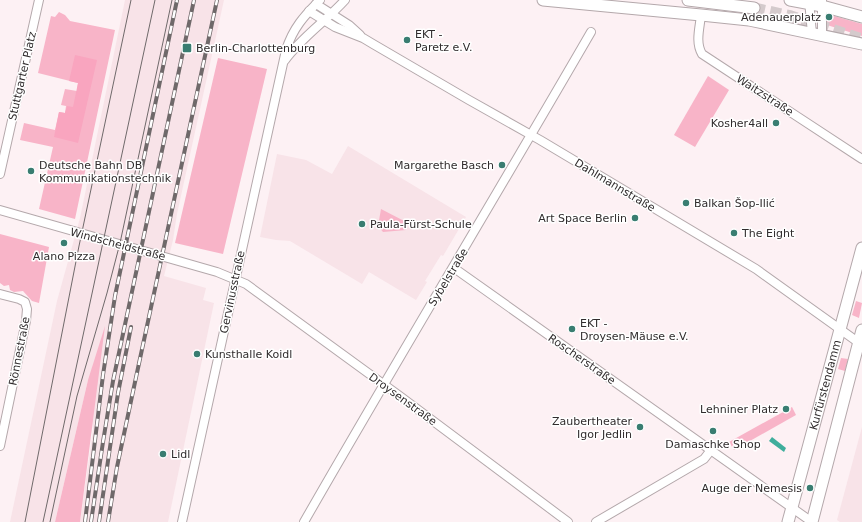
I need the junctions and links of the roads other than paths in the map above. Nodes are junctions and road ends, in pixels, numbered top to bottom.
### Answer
1 (39, 0) edge
2 (345, 0) edge
3 (543, 0) edge
4 (688, 0) edge
5 (790, 0) edge
6 (318, 2) edge
7 (810, 2) edge
8 (822, 3) edge
9 (754, 8) tunnel mouth
10 (309, 11) junction
11 (332, 14) junction
12 (701, 14) junction
13 (862, 17) edge
14 (325, 21) junction
15 (591, 32) dead end
16 (817, 35) junction
17 (363, 38) junction
18 (862, 44) edge
19 (282, 63) junction
20 (531, 135) junction
21 (862, 158) edge
22 (0, 174) edge
23 (0, 210) edge
24 (862, 248) edge
25 (454, 268) junction
26 (235, 278) junction
27 (0, 294) edge
28 (840, 330) junction
29 (862, 330) edge
30 (860, 344) edge
31 (383, 384) junction
32 (0, 446) edge
33 (711, 450) junction
34 (792, 508) junction
35 (182, 522) edge
36 (304, 522) edge
37 (568, 522) edge
38 (596, 522) edge
39 (788, 522) edge
40 (812, 522) edge

1 - 22 street, Stuttgarter Platz
2 - 11 street, Gervinusstraße
3 - 12 main road
4 - 9 main road
5 - 7 main road
6 - 10 street, Gervinusstraße
6 - 11 street, Dahlmannstraße
7 - 8 main road
7 - 16 street
8 - 13 main road
8 - 16 street
10 - 14 street, Dahlmannstraße
10 - 19 street, Gervinusstraße
11 - 14 street, Gervinusstraße
11 - 17 street, Dahlmannstraße
12 - 16 main road
12 - 21 street, Waitzstraße
14 - 17 street, Dahlmannstraße
14 - 19 street, Gervinusstraße
15 - 20 street, Sybelstraße
16 - 18 main road
17 - 20 street, Dahlmannstraße
19 - 26 street, Gervinusstraße
20 - 25 street, Sybelstraße
20 - 28 street, Dahlmannstraße
23 - 26 street, Windscheidstraße
24 - 28 main road, Kurfürstendamm
25 - 31 street, Sybelstraße
25 - 33 street, Roscherstraße
26 - 31 street, Droysenstraße
26 - 35 street, Gervinusstraße
27 - 32 street, Rönnestraße
28 - 30 street, Dahlmannstraße
28 - 34 main road, Kurfürstendamm
29 - 30 main road, Kurfürstendamm
30 - 40 main road, Kurfürstendamm
31 - 36 street, Sybelstraße
31 - 37 street, Droysenstraße
33 - 34 street
33 - 38 street
34 - 39 main road, Kurfürstendamm
34 - 40 street

